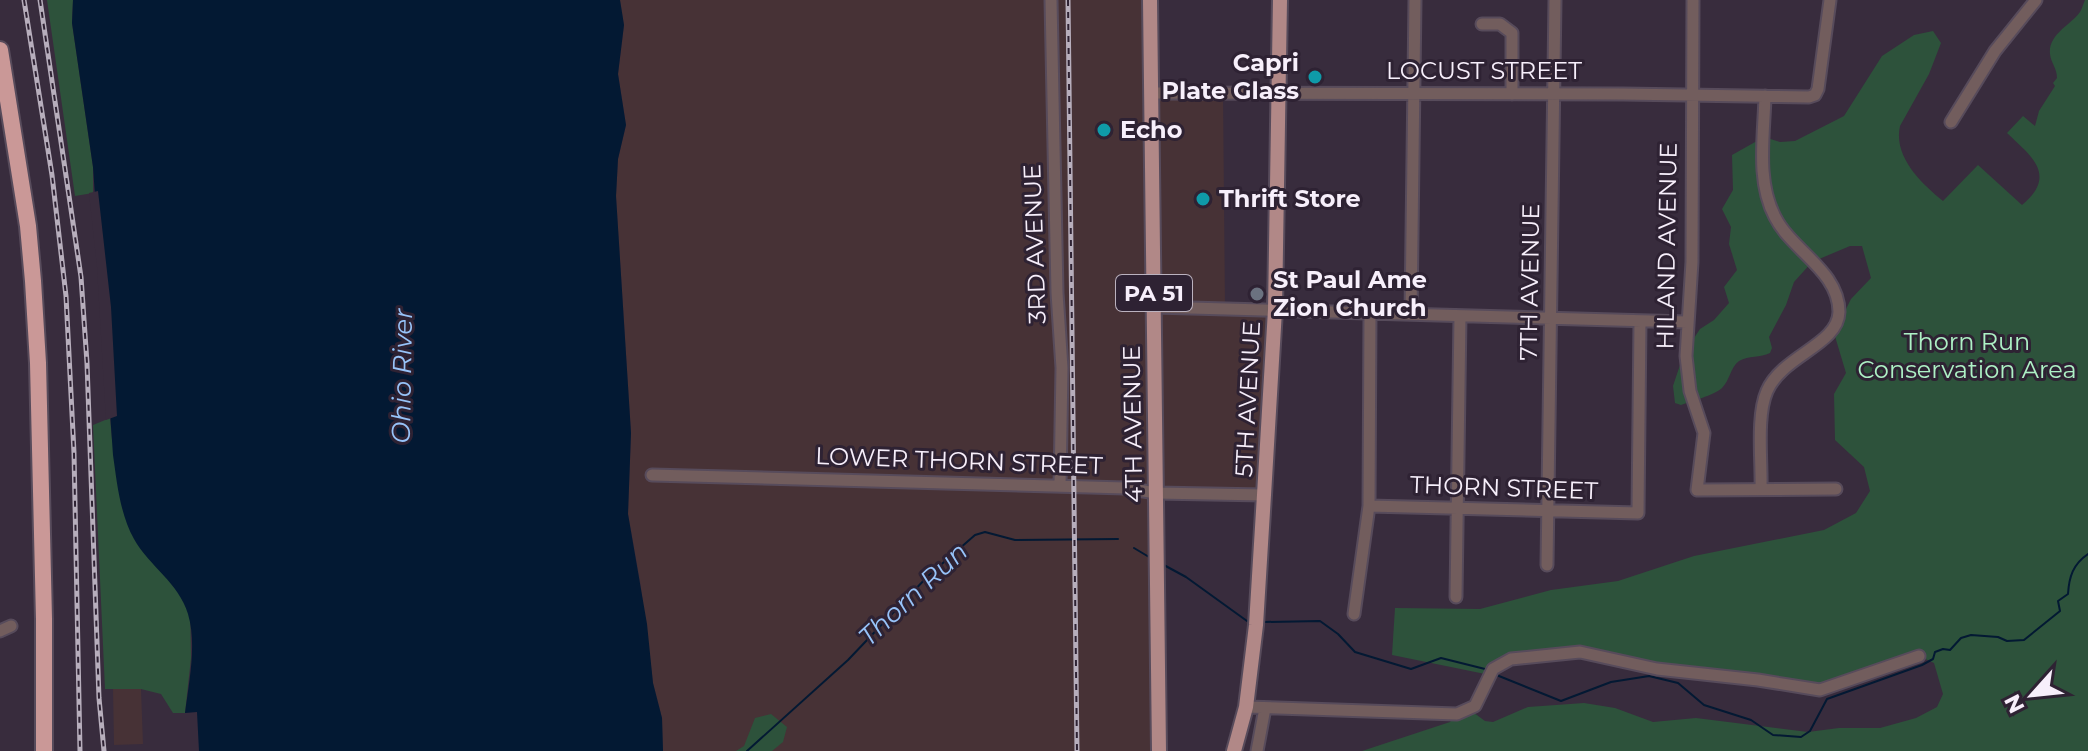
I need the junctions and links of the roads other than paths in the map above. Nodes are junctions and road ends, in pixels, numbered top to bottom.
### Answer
1 (1051, 0) edge
2 (1150, 0) edge
3 (1280, 0) edge
4 (1415, 0) edge
5 (1555, 0) edge
6 (1693, 0) edge
7 (1830, 0) edge
8 (2036, 0) edge
9 (1482, 24) dead end
10 (0, 50) edge
11 (1279, 92) junction
12 (1152, 93) junction
13 (1414, 93) junction
14 (1512, 94) junction
15 (1555, 94) junction
16 (1693, 95) junction
17 (1765, 96) junction
18 (1951, 122) dead end
19 (1154, 307) junction
20 (1275, 310) junction
21 (1370, 313) junction
22 (1411, 314) junction
23 (1460, 316) junction
24 (1552, 320) junction
25 (1640, 321) junction
26 (1687, 322) junction
27 (652, 475) dead end
28 (1060, 486) junction
29 (1761, 489) junction
30 (1836, 489) dead end
31 (1156, 493) junction
32 (1264, 495) junction
33 (1369, 506) junction
34 (1457, 508) junction
35 (1549, 511) junction
36 (1547, 565) dead end
37 (1456, 597) dead end
38 (1354, 614) dead end
39 (1919, 656) dead end
40 (1246, 707) junction
41 (1265, 708) junction
42 (44, 751) edge
43 (1159, 751) edge
44 (1234, 751) edge
45 (1243, 751) edge
46 (1257, 751) edge

1 - 28 street, 3RD AVENUE
2 - 12 main road, 4TH AVENUE / PA 51
3 - 11 main road, 5TH AVENUE
4 - 13 street
5 - 15 street, 7TH AVENUE
6 - 16 street, HILAND AVENUE
7 - 17 street, LOCUST STREET
8 - 18 street
9 - 14 street
10 - 42 highway
11 - 12 street, LOCUST STREET
11 - 13 street, LOCUST STREET
11 - 20 main road, 5TH AVENUE
12 - 19 main road, 4TH AVENUE / PA 51
13 - 14 street, LOCUST STREET
13 - 22 street
14 - 15 street, LOCUST STREET
15 - 16 street, LOCUST STREET
15 - 24 street, 7TH AVENUE
16 - 17 street, LOCUST STREET
16 - 26 street, HILAND AVENUE
17 - 29 street
19 - 20 street
19 - 31 main road, 4TH AVENUE / PA 51
20 - 21 street
20 - 32 main road, 5TH AVENUE
21 - 22 street
21 - 33 street
22 - 23 street
23 - 24 street
23 - 34 street
24 - 25 street
24 - 35 street, 7TH AVENUE
25 - 26 street
25 - 35 street, THORN STREET
26 - 29 street, HILAND AVENUE
27 - 28 street, LOWER THORN STREET
28 - 31 street, LOWER THORN STREET
29 - 30 street
31 - 32 street, LOWER THORN STREET
31 - 43 main road, 4TH AVENUE / PA 51
32 - 40 main road, 5TH AVENUE
33 - 34 street, THORN STREET
33 - 38 street
34 - 35 street, THORN STREET
34 - 37 street
35 - 36 street, 7TH AVENUE
39 - 41 street
40 - 41 street
40 - 44 main road, 5TH AVENUE
40 - 45 main road
41 - 46 street

